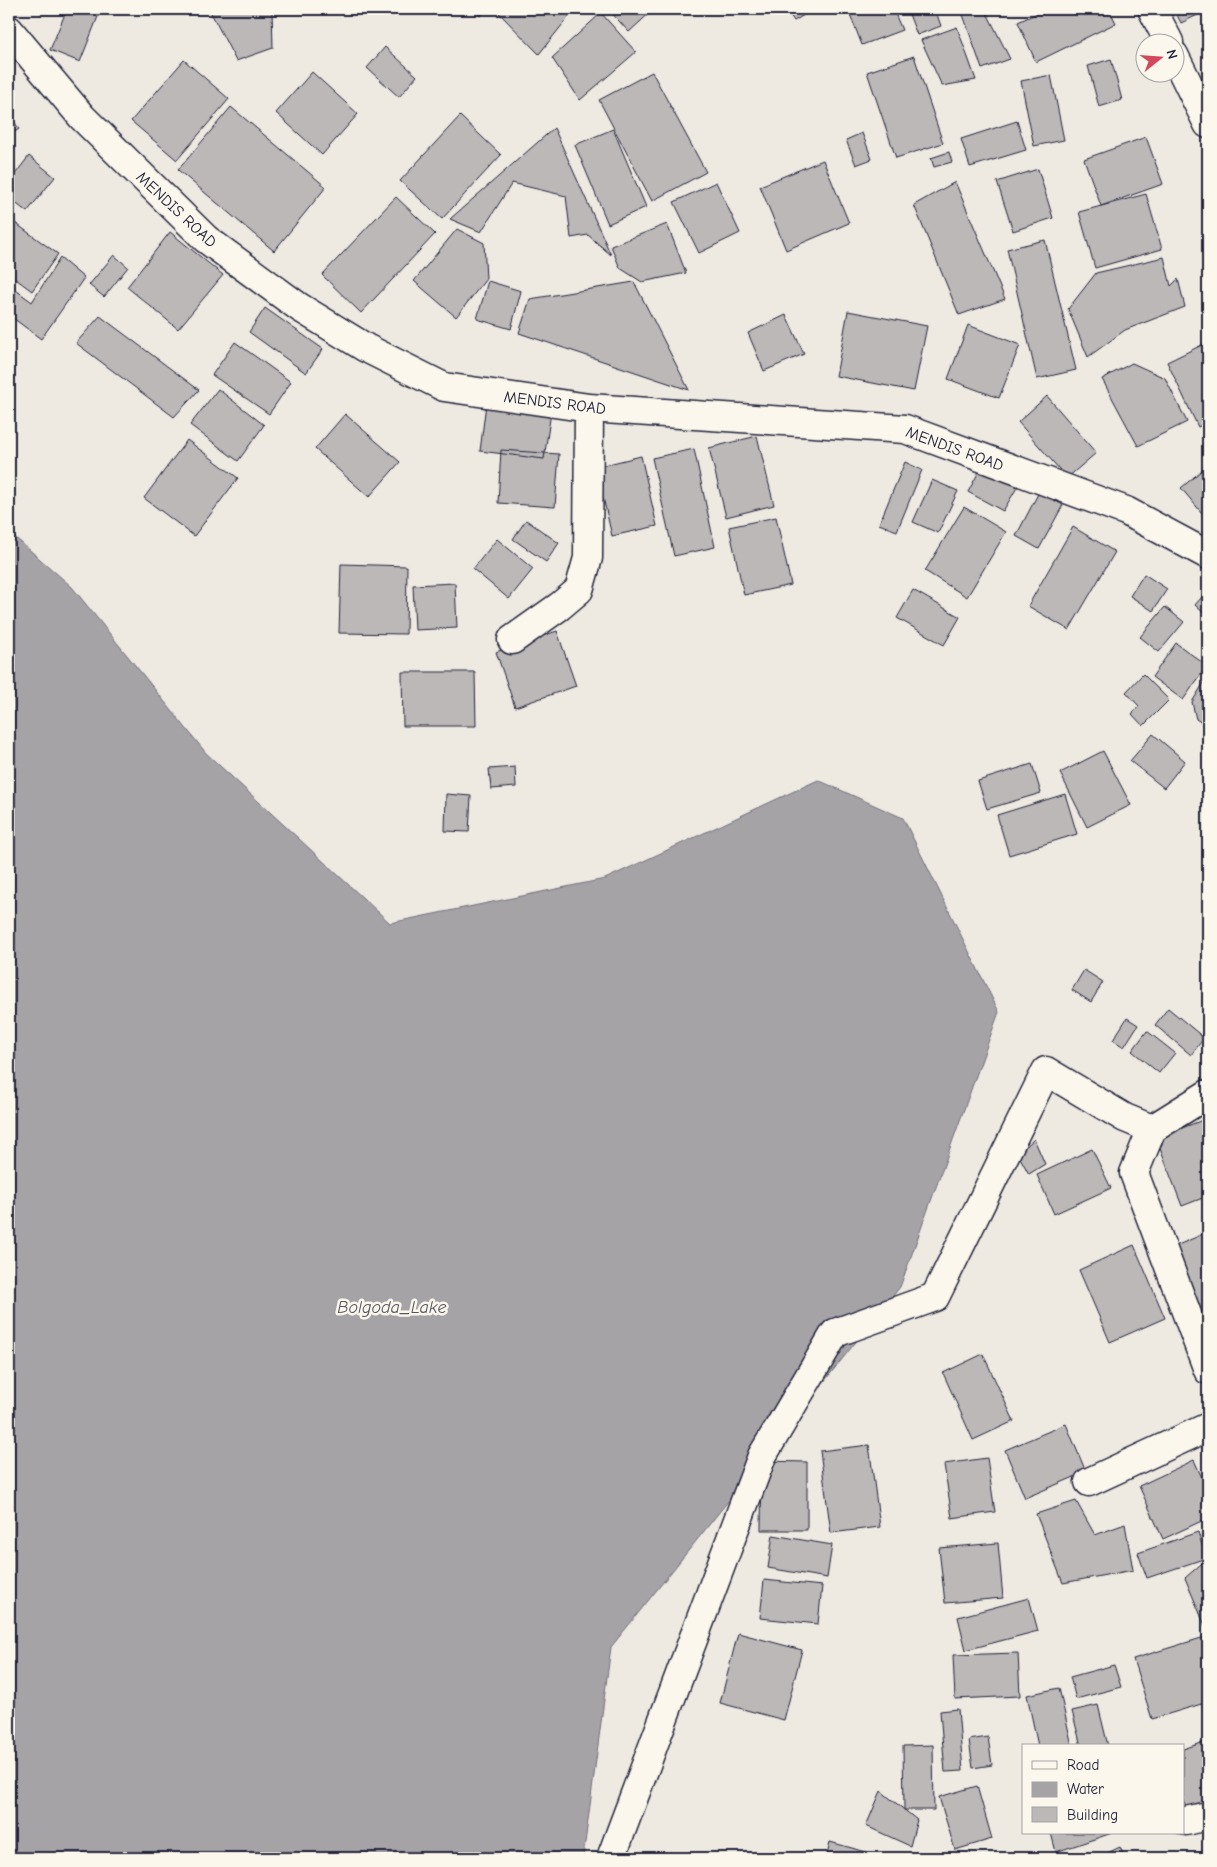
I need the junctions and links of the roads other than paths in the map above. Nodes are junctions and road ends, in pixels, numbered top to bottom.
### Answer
1 (1152, 9) edge
2 (9, 30) edge
3 (1164, 32) edge
4 (1184, 75) edge
5 (1208, 124) edge
6 (589, 408) junction
7 (1208, 555) edge
8 (512, 640) dead end
9 (1208, 1094) edge
10 (1152, 1129) junction
11 (1208, 1370) edge
12 (1208, 1427) edge
13 (1089, 1482) dead end
14 (611, 1858) edge

1 - 3 street
2 - 6 street, MENDIS ROAD
4 - 5 street
6 - 7 street, MENDIS ROAD
6 - 8 street
9 - 10 street
10 - 11 street
10 - 14 street
12 - 13 street

